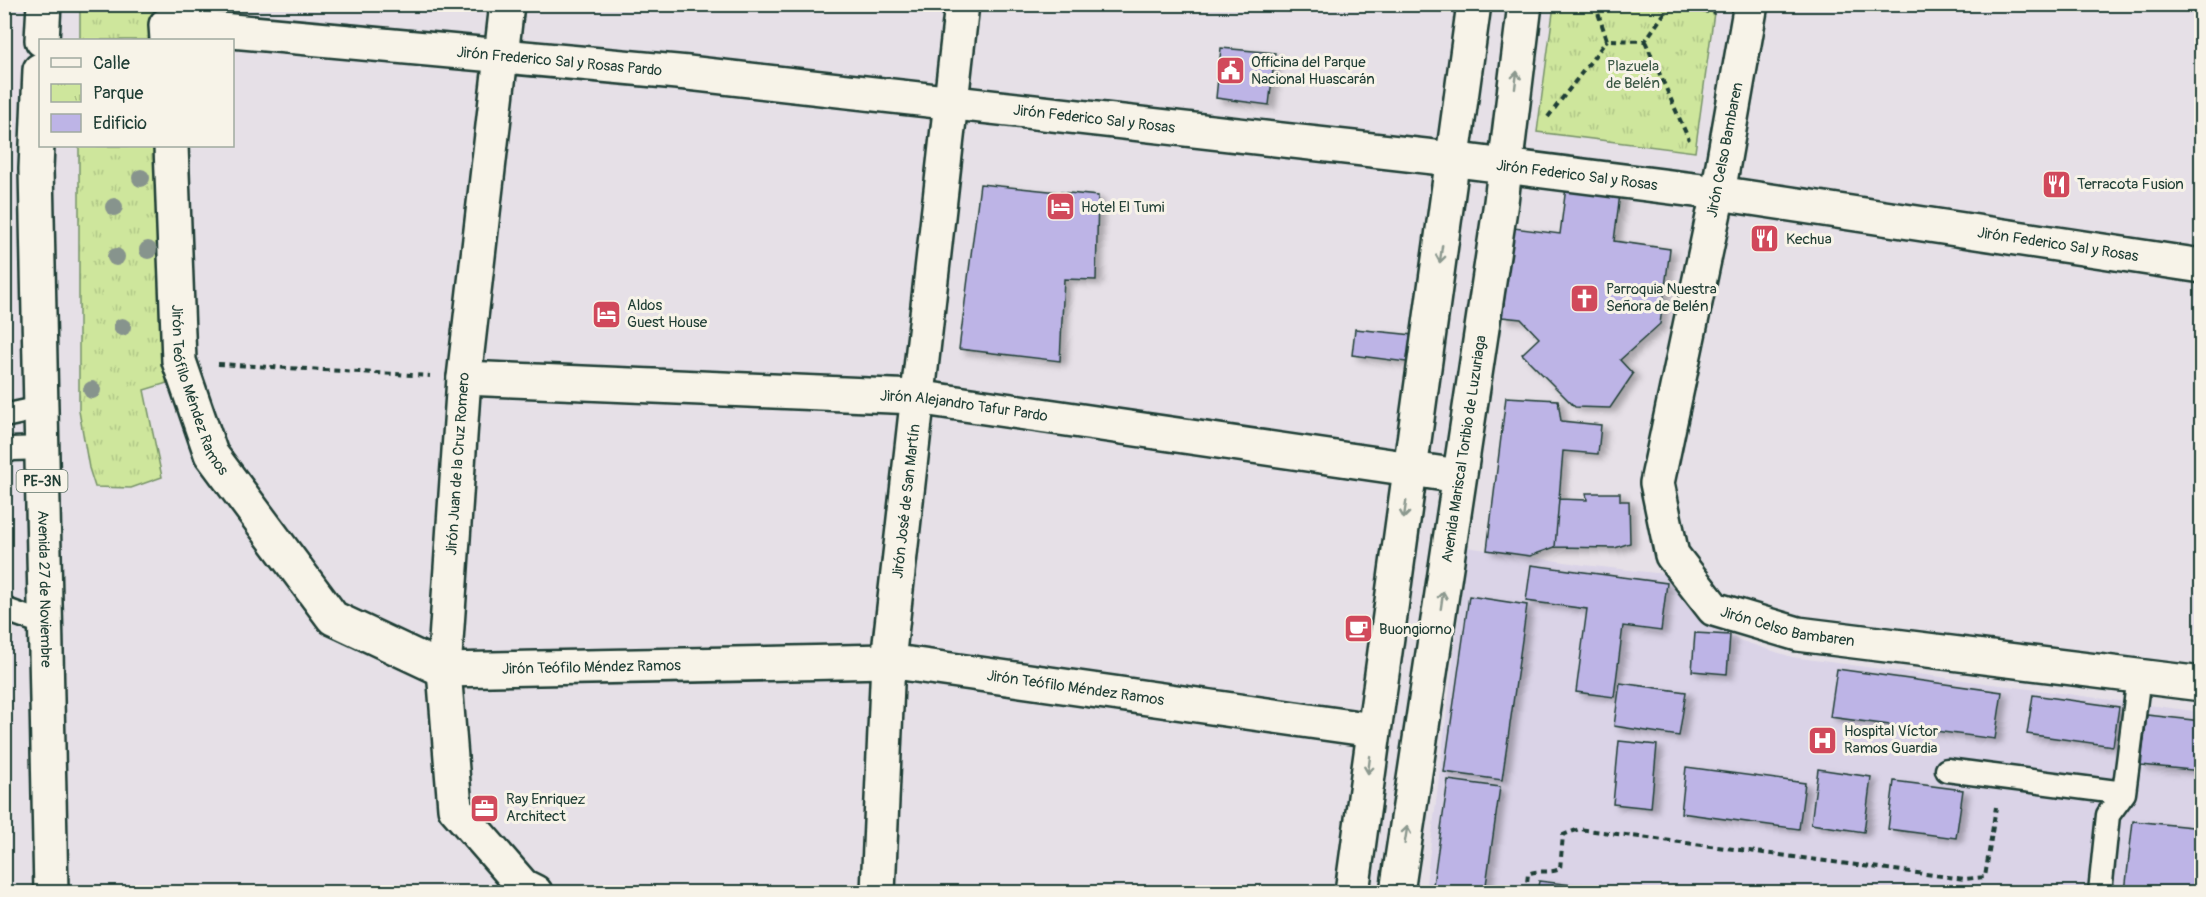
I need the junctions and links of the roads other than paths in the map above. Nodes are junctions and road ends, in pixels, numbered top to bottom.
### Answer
1 (44, 4) edge
2 (507, 4) edge
3 (962, 4) edge
4 (1474, 4) edge
5 (1525, 4) edge
6 (1751, 4) edge
7 (167, 33) edge
8 (42, 39) edge
9 (502, 55) junction
10 (39, 95) edge
11 (950, 101) junction
12 (171, 147) edge
13 (1454, 160) junction
14 (1506, 167) junction
15 (1718, 193) junction
16 (2202, 266) edge
17 (464, 378) junction
18 (916, 397) junction
19 (40, 408) junction
20 (4, 416) edge
21 (42, 448) junction
22 (4, 453) edge
23 (1411, 470) junction
24 (1460, 476) junction
25 (4, 609) edge
26 (45, 624) junction
27 (888, 662) junction
28 (444, 669) junction
29 (2139, 676) junction
30 (2202, 684) edge
31 (1374, 730) junction
32 (1947, 770) dead end
33 (2124, 793) junction
34 (51, 892) edge
35 (535, 892) edge
36 (878, 892) edge
37 (1352, 892) edge
38 (1397, 892) edge
39 (2100, 892) edge

1 - 8 main road
2 - 9 main road, Jirón Juan de la Cruz Romero
3 - 11 main road, Jirón José de San Martín
4 - 13 main road
14 -> 5 main road, Avenida Mariscal Toribio de Luzuriaga
6 - 15 main road, Jirón Celso Bambaren
7 - 9 main road, Jirón Frederico Sal y Rosas Pardo
9 - 11 main road, Jirón Frederico Sal y Rosas Pardo
9 - 17 main road, Jirón Juan de la Cruz Romero
10 - 19 main road, Avenida 27 de Noviembre / PE-3N
11 - 13 main road, Jirón Federico Sal y Rosas
11 - 18 main road, Jirón José de San Martín
12 - 28 main road, Jirón Teófilo Méndez Ramos
13 - 14 main road, Jirón Federico Sal y Rosas
13 -> 23 main road
14 - 15 main road, Jirón Federico Sal y Rosas
14 - 24 main road, Avenida Mariscal Toribio de Luzuriaga
15 - 16 main road, Jirón Federico Sal y Rosas
15 - 29 main road, Jirón Celso Bambaren
17 - 18 main road, Jirón Alejandro Tafur Pardo
17 - 28 main road, Jirón Juan de la Cruz Romero
18 - 23 main road, Jirón Alejandro Tafur Pardo
18 - 27 main road, Jirón José de San Martín
19 - 20 lane
19 - 21 main road, Avenida 27 de Noviembre / PE-3N
21 - 22 lane
21 - 26 main road, Avenida 27 de Noviembre / PE-3N
23 - 24 main road, Jirón Alejandro Tafur Pardo
23 -> 31 main road
38 -> 24 main road, Avenida Mariscal Toribio de Luzuriaga
25 - 26 lane
26 - 34 main road, Avenida 27 de Noviembre / PE-3N
27 - 28 main road, Jirón Teófilo Méndez Ramos
27 - 31 main road, Jirón Teófilo Méndez Ramos
27 - 36 main road, Jirón José de San Martín
28 - 35 main road, Jirón Juan de la Cruz Romero
29 - 30 main road, Jirón Celso Bambaren
29 - 33 lane
31 -> 37 main road
32 - 33 lane
33 - 39 lane

